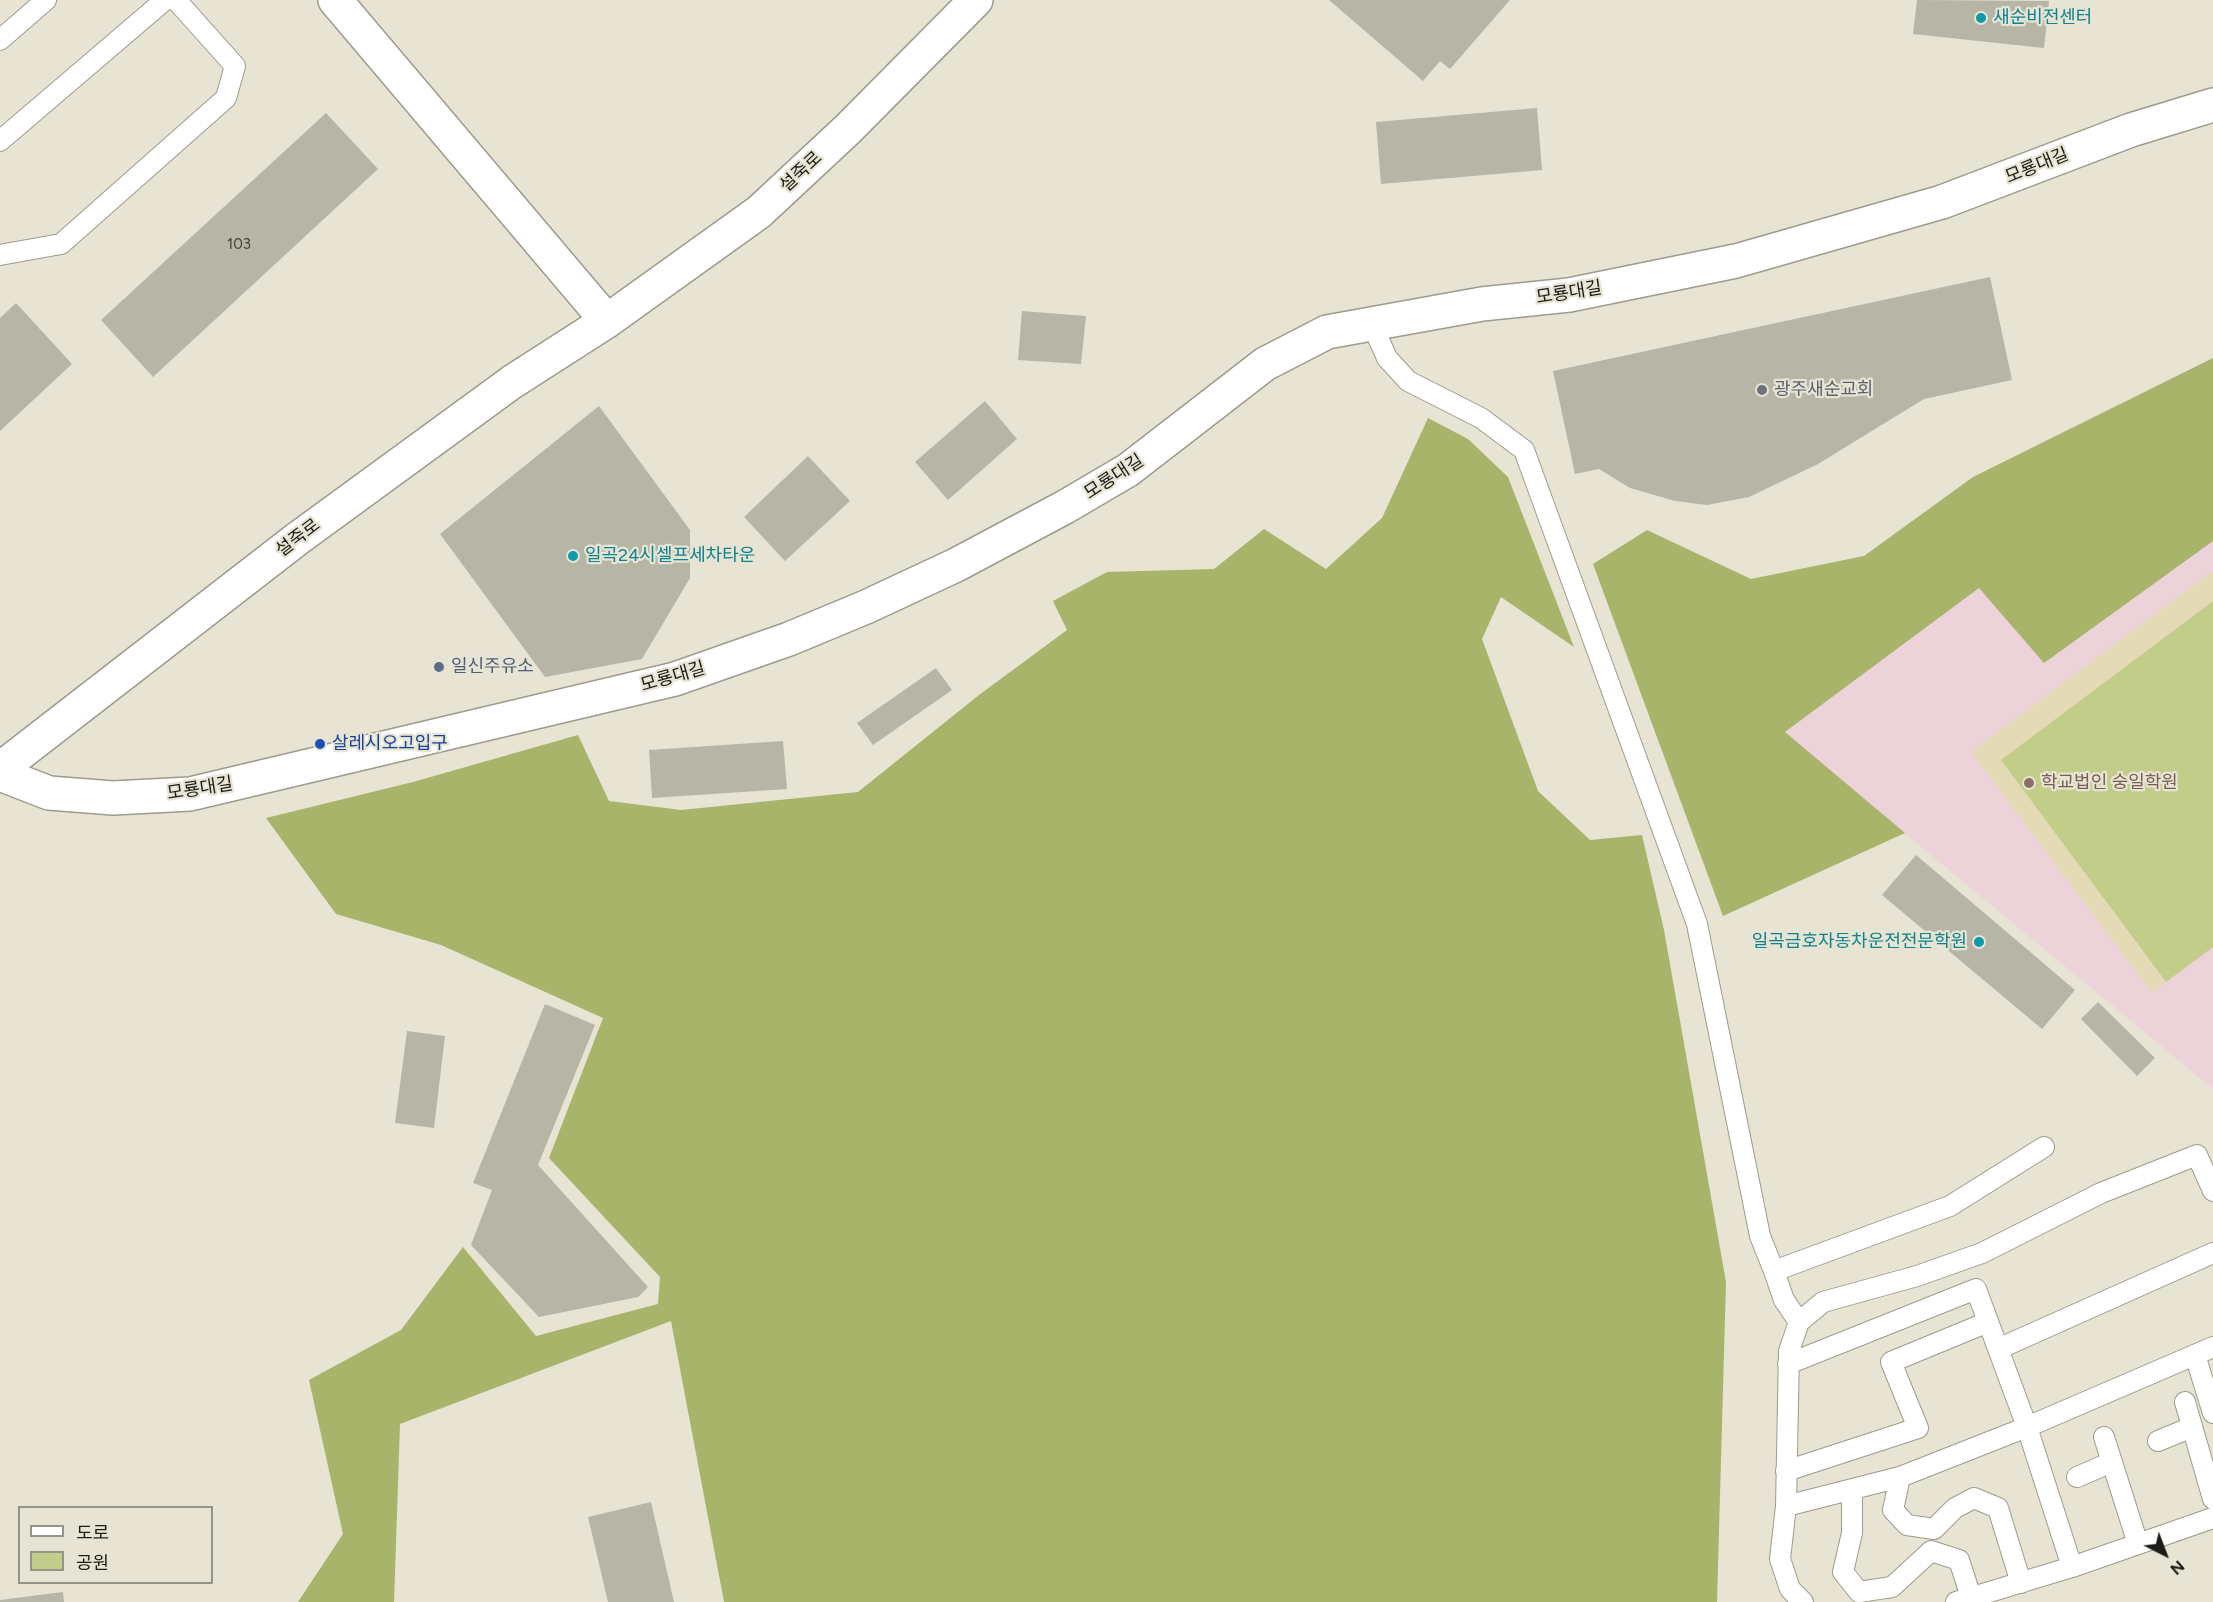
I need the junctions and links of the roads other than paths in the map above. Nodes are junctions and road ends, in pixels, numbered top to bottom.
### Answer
1 (46, 0) edge
2 (165, 0) edge
3 (176, 0) edge
4 (335, 0) edge
5 (976, 0) edge
6 (0, 40) edge
7 (2213, 105) edge
8 (0, 141) edge
9 (0, 255) edge
10 (607, 321) junction
11 (1371, 322) junction
12 (0, 769) edge
13 (0, 774) edge
14 (2044, 1147) dead end
15 (2213, 1191) edge
16 (2213, 1253) edge
17 (1774, 1271) junction
18 (1799, 1322) junction
19 (1988, 1322) junction
20 (1998, 1349) junction
21 (2204, 1351) edge
22 (1788, 1364) junction
23 (2185, 1402) dead end
24 (2213, 1413) edge
25 (2027, 1427) junction
26 (2192, 1427) junction
27 (2104, 1437) dead end
28 (2158, 1441) dead end
29 (2112, 1462) junction
30 (1786, 1471) junction
31 (1900, 1477) junction
32 (2077, 1477) dead end
33 (1852, 1490) junction
34 (2213, 1499) edge
35 (1785, 1506) junction
36 (2213, 1518) edge
37 (2138, 1544) junction
38 (2072, 1567) junction
39 (2021, 1583) junction
40 (1964, 1600) edge
41 (1803, 1602) edge

1 - 6 lane
2 - 8 lane
3 - 9 lane
4 - 10 street
5 - 10 street, 설죽로
7 - 11 street, 모룡대길
10 - 12 street, 설죽로
11 - 13 street, 모룡대길
11 - 17 lane
14 - 17 lane
15 - 18 lane
16 - 20 lane
17 - 18 lane
18 - 22 lane
19 - 20 lane
19 - 22 lane
19 - 30 lane
20 - 25 lane
21 - 24 lane
21 - 25 lane
22 - 30 lane
23 - 26 lane
25 - 31 lane
25 - 38 lane
26 - 28 lane
26 - 34 lane
27 - 29 lane
29 - 32 lane
29 - 37 lane
30 - 35 lane
31 - 33 lane
31 - 39 lane
33 - 35 lane
33 - 40 lane
35 - 41 lane
36 - 37 lane
37 - 38 lane
38 - 39 lane
39 - 40 lane

